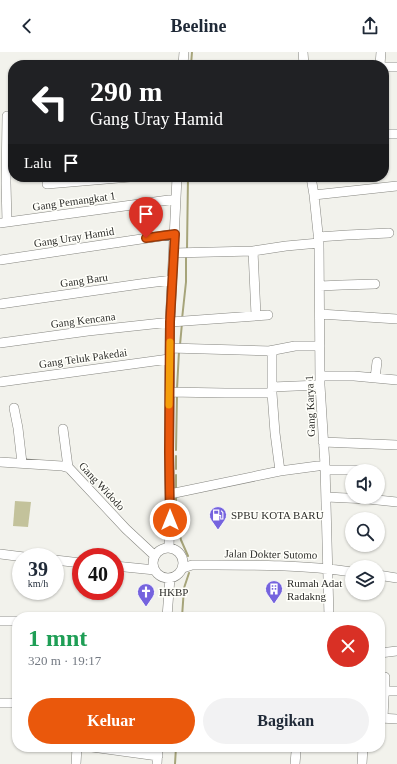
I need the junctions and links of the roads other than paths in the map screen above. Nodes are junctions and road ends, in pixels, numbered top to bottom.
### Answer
1 (7, 116) edge
2 (3, 152) edge
3 (71, 182) edge
4 (177, 182) edge
5 (312, 182) edge
6 (3, 183) edge
7 (47, 184) dead end
8 (397, 186) edge
9 (314, 195) junction
10 (176, 199) junction
11 (4, 222) edge
12 (389, 233) dead end
13 (175, 234) junction
14 (319, 240) junction
15 (253, 251) junction
16 (174, 253) junction
17 (0, 260) edge
18 (172, 280) junction
19 (375, 284) dead end
20 (320, 286) junction
21 (0, 304) edge
22 (320, 314) junction
23 (256, 315) junction
24 (268, 315) dead end
25 (397, 319) edge
26 (170, 322) junction
27 (0, 344) edge
28 (320, 346) junction
29 (170, 348) junction
30 (269, 351) junction
31 (169, 359) junction
32 (377, 362) dead end
33 (375, 378) junction
34 (397, 380) edge
35 (320, 381) junction
36 (0, 382) edge
37 (272, 390) junction
38 (169, 392) junction
39 (14, 408) dead end
40 (63, 429) dead end
41 (323, 442) junction
42 (397, 445) edge
43 (0, 462) edge
44 (22, 463) junction
45 (68, 467) junction
46 (325, 467) junction
47 (345, 469) edge
48 (280, 471) junction
49 (170, 494) junction
50 (326, 497) junction
51 (397, 502) edge
52 (170, 546) junction
53 (0, 554) edge
54 (12, 556) edge
55 (153, 561) junction
56 (124, 565) edge
57 (185, 565) junction
58 (327, 568) junction
59 (345, 571) edge
60 (385, 576) edge
61 (397, 578) edge
62 (169, 580) junction
63 (167, 612) edge
64 (328, 612) edge
65 (0, 621) edge
66 (12, 621) edge
67 (397, 651) edge
68 (385, 652) edge
69 (385, 691) edge
70 (397, 691) edge
71 (0, 703) edge
72 (12, 703) edge
73 (385, 718) edge
74 (397, 719) edge
75 (76, 752) edge
76 (129, 752) edge
77 (296, 752) dead end
78 (363, 752) edge
79 (158, 756) edge
80 (76, 764) edge
81 (295, 764) edge
82 (362, 764) edge

1 - 2 street
2 - 6 street
3 - 7 street
4 - 10 street
5 - 9 street, Gang Karya 1
6 - 11 street
8 - 9 street
9 - 14 street, Gang Karya 1
10 - 11 street, Gang Pemangkat 1
10 - 13 street
12 - 14 street
13 - 16 street
13 - 17 street, Gang Uray Hamid
14 - 15 street
14 - 20 street, Gang Karya 1
15 - 16 street
15 - 23 street
16 - 18 street
18 - 21 street, Gang Baru
18 - 26 street
19 - 20 street
20 - 22 street, Gang Karya 1
22 - 25 street
22 - 28 street, Gang Karya 1
23 - 24 street, Gang Kencana
23 - 26 street, Gang Kencana
26 - 27 street, Gang Kencana
26 - 29 street
28 - 30 street
28 - 35 street, Gang Karya 1
29 - 30 street
29 - 31 street
30 - 37 street
31 - 36 street, Gang Teluk Pakedai
31 - 38 street
32 - 33 street
33 - 34 street
33 - 35 street
35 - 37 street
35 - 41 street, Gang Karya 1
37 - 38 street
37 - 48 street
38 - 49 street
39 - 44 street
40 - 45 street
41 - 42 street
41 - 46 street, Gang Karya 1
43 - 44 street, Gang Widodo
44 - 45 street, Gang Widodo
45 - 55 street, Gang Widodo
46 - 47 street
46 - 48 street
46 - 50 street, Gang Karya 1
48 - 49 street
49 - 52 street
50 - 51 street
50 - 58 street, Gang Karya 1
52 - 55 street
52 - 57 street
53 - 54 street
55 - 56 street
55 - 62 street
57 - 58 street, Jalan Dokter Sutomo
57 - 62 street
58 - 59 street, Jalan Dokter Sutomo
58 - 64 street, Gang Karya 1
60 - 61 street
62 - 63 street
65 - 66 street
67 - 68 street
69 - 70 street
71 - 72 street
73 - 74 street
75 - 80 street
76 - 79 street
77 - 81 street
78 - 82 street

